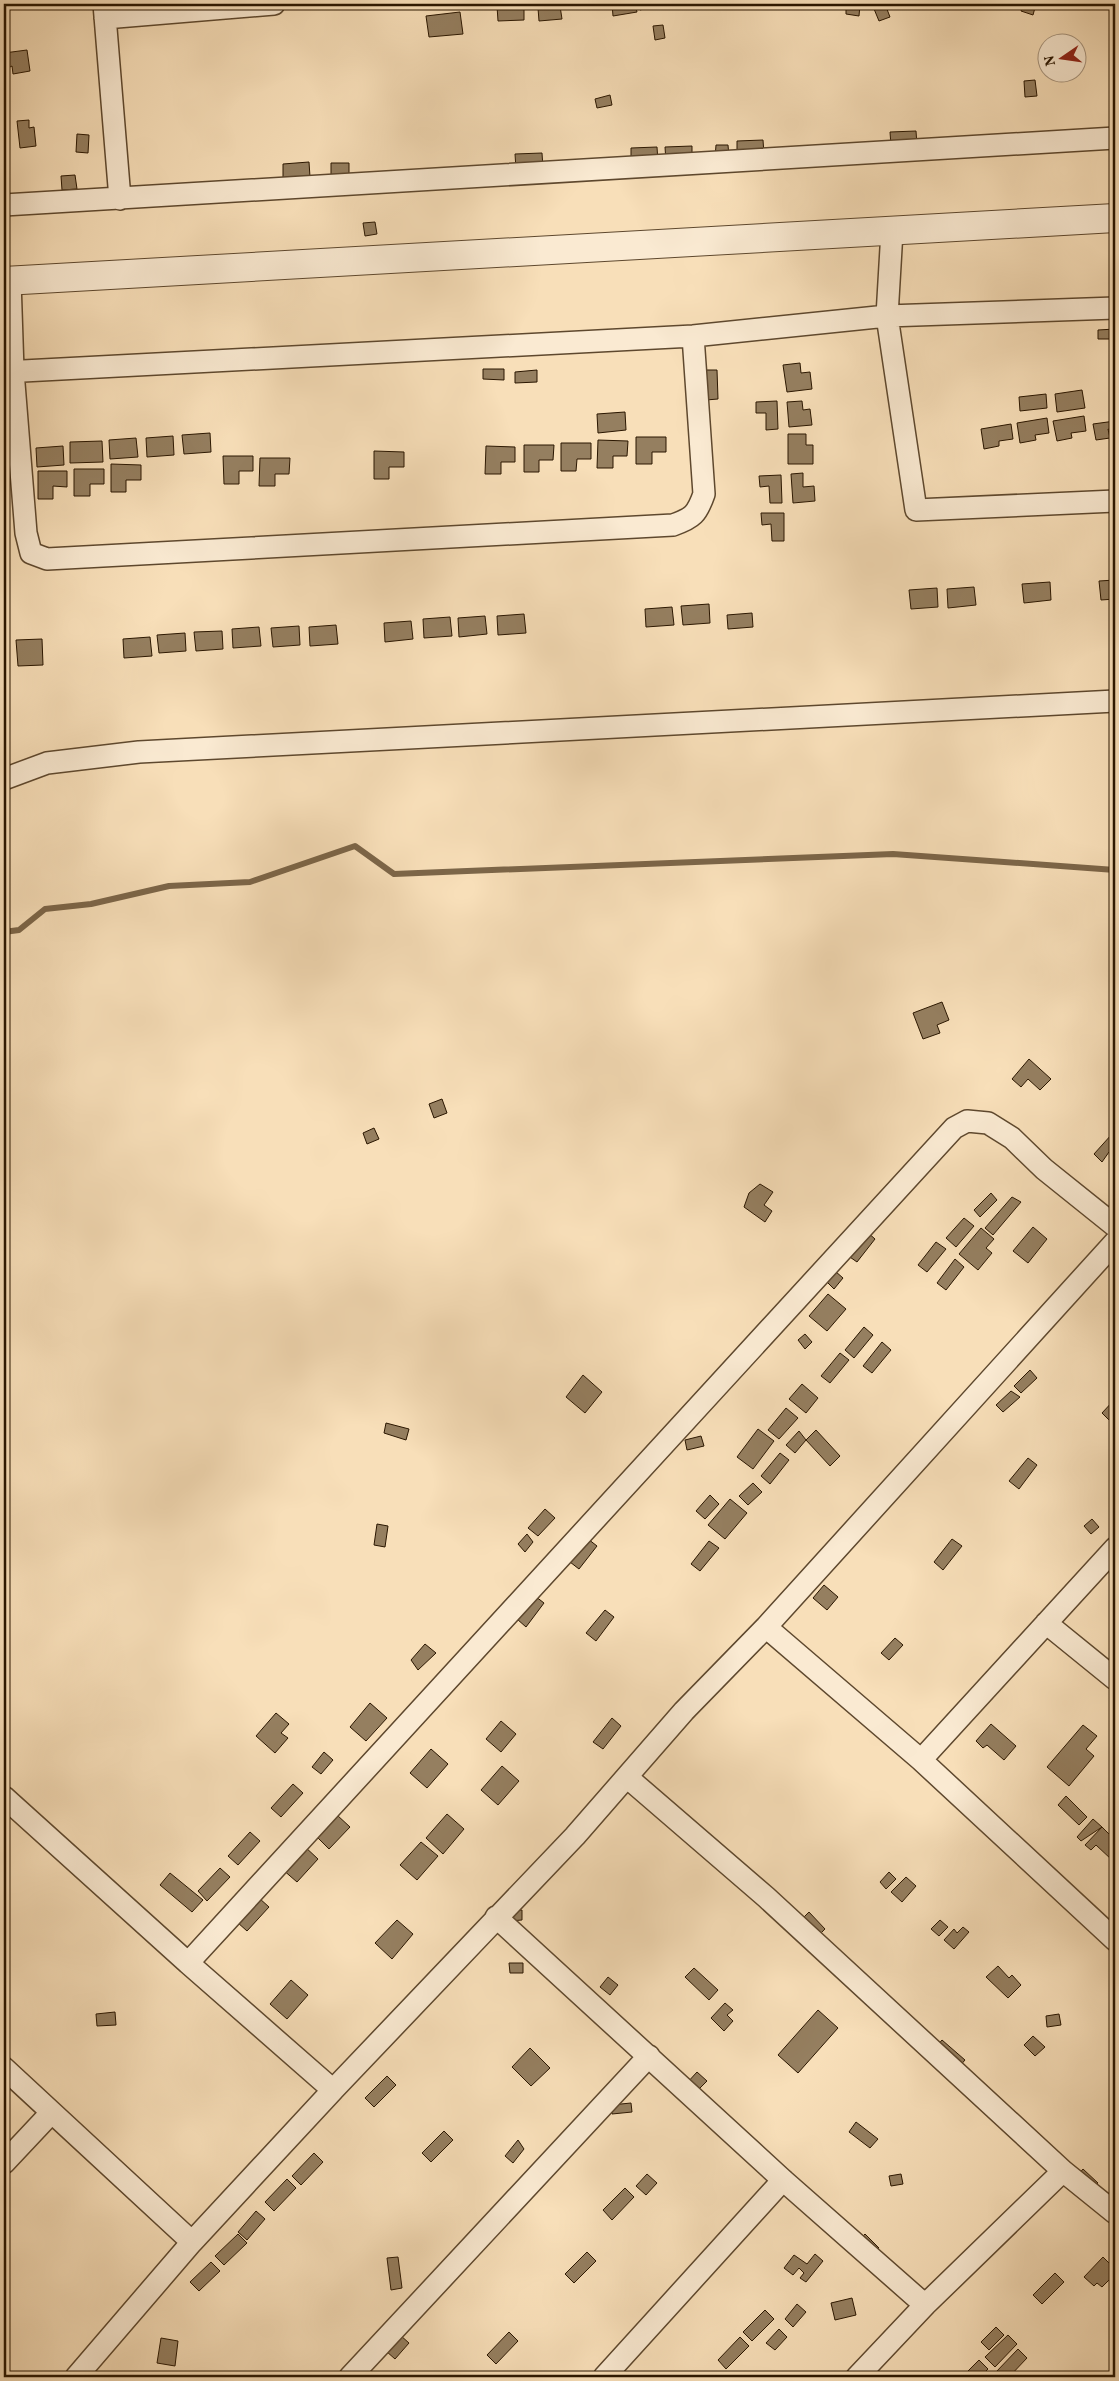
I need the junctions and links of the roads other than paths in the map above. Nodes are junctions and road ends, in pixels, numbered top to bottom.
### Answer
1 (274, 4) edge
2 (104, 11) edge
3 (1115, 138) edge
4 (120, 199) junction
5 (4, 205) edge
6 (1115, 218) edge
7 (892, 231) junction
8 (7, 281) edge
9 (1115, 308) edge
10 (887, 316) junction
11 (693, 336) junction
12 (8, 371) edge
13 (1115, 501) edge
14 (1115, 701) edge
15 (4, 779) edge
16 (1115, 1226) edge
17 (1115, 1242) edge
18 (1115, 1548) edge
19 (1046, 1623) junction
20 (766, 1627) junction
21 (1115, 1679) edge
22 (921, 1760) junction
23 (628, 1778) junction
24 (4, 1797) edge
25 (496, 1917) junction
26 (1115, 1940) edge
27 (188, 1963) junction
28 (649, 2056) junction
29 (4, 2068) edge
30 (333, 2090) junction
31 (51, 2113) junction
32 (4, 2163) edge
33 (1063, 2170) junction
34 (783, 2180) junction
35 (1115, 2213) edge
36 (192, 2242) junction
37 (925, 2305) junction
38 (76, 2377) edge
39 (350, 2377) edge
40 (604, 2377) edge
41 (857, 2377) edge

1 - 2 street
2 - 4 street
3 - 4 street
4 - 5 street
6 - 7 street
7 - 8 street
7 - 10 street
8 - 12 street
9 - 10 street
10 - 11 street
10 - 13 street
11 - 12 street
11 - 12 street
14 - 15 street
16 - 27 street
17 - 20 street
18 - 19 street
19 - 21 street
19 - 22 street
20 - 22 street
20 - 23 street
22 - 26 street
23 - 25 street
23 - 33 street
24 - 27 street
25 - 28 street
25 - 30 street
27 - 30 street
28 - 34 street
28 - 39 street
29 - 31 street
30 - 36 street
31 - 32 street
31 - 36 street
33 - 35 street
33 - 37 street
34 - 37 street
34 - 40 street
36 - 38 street
37 - 41 street

